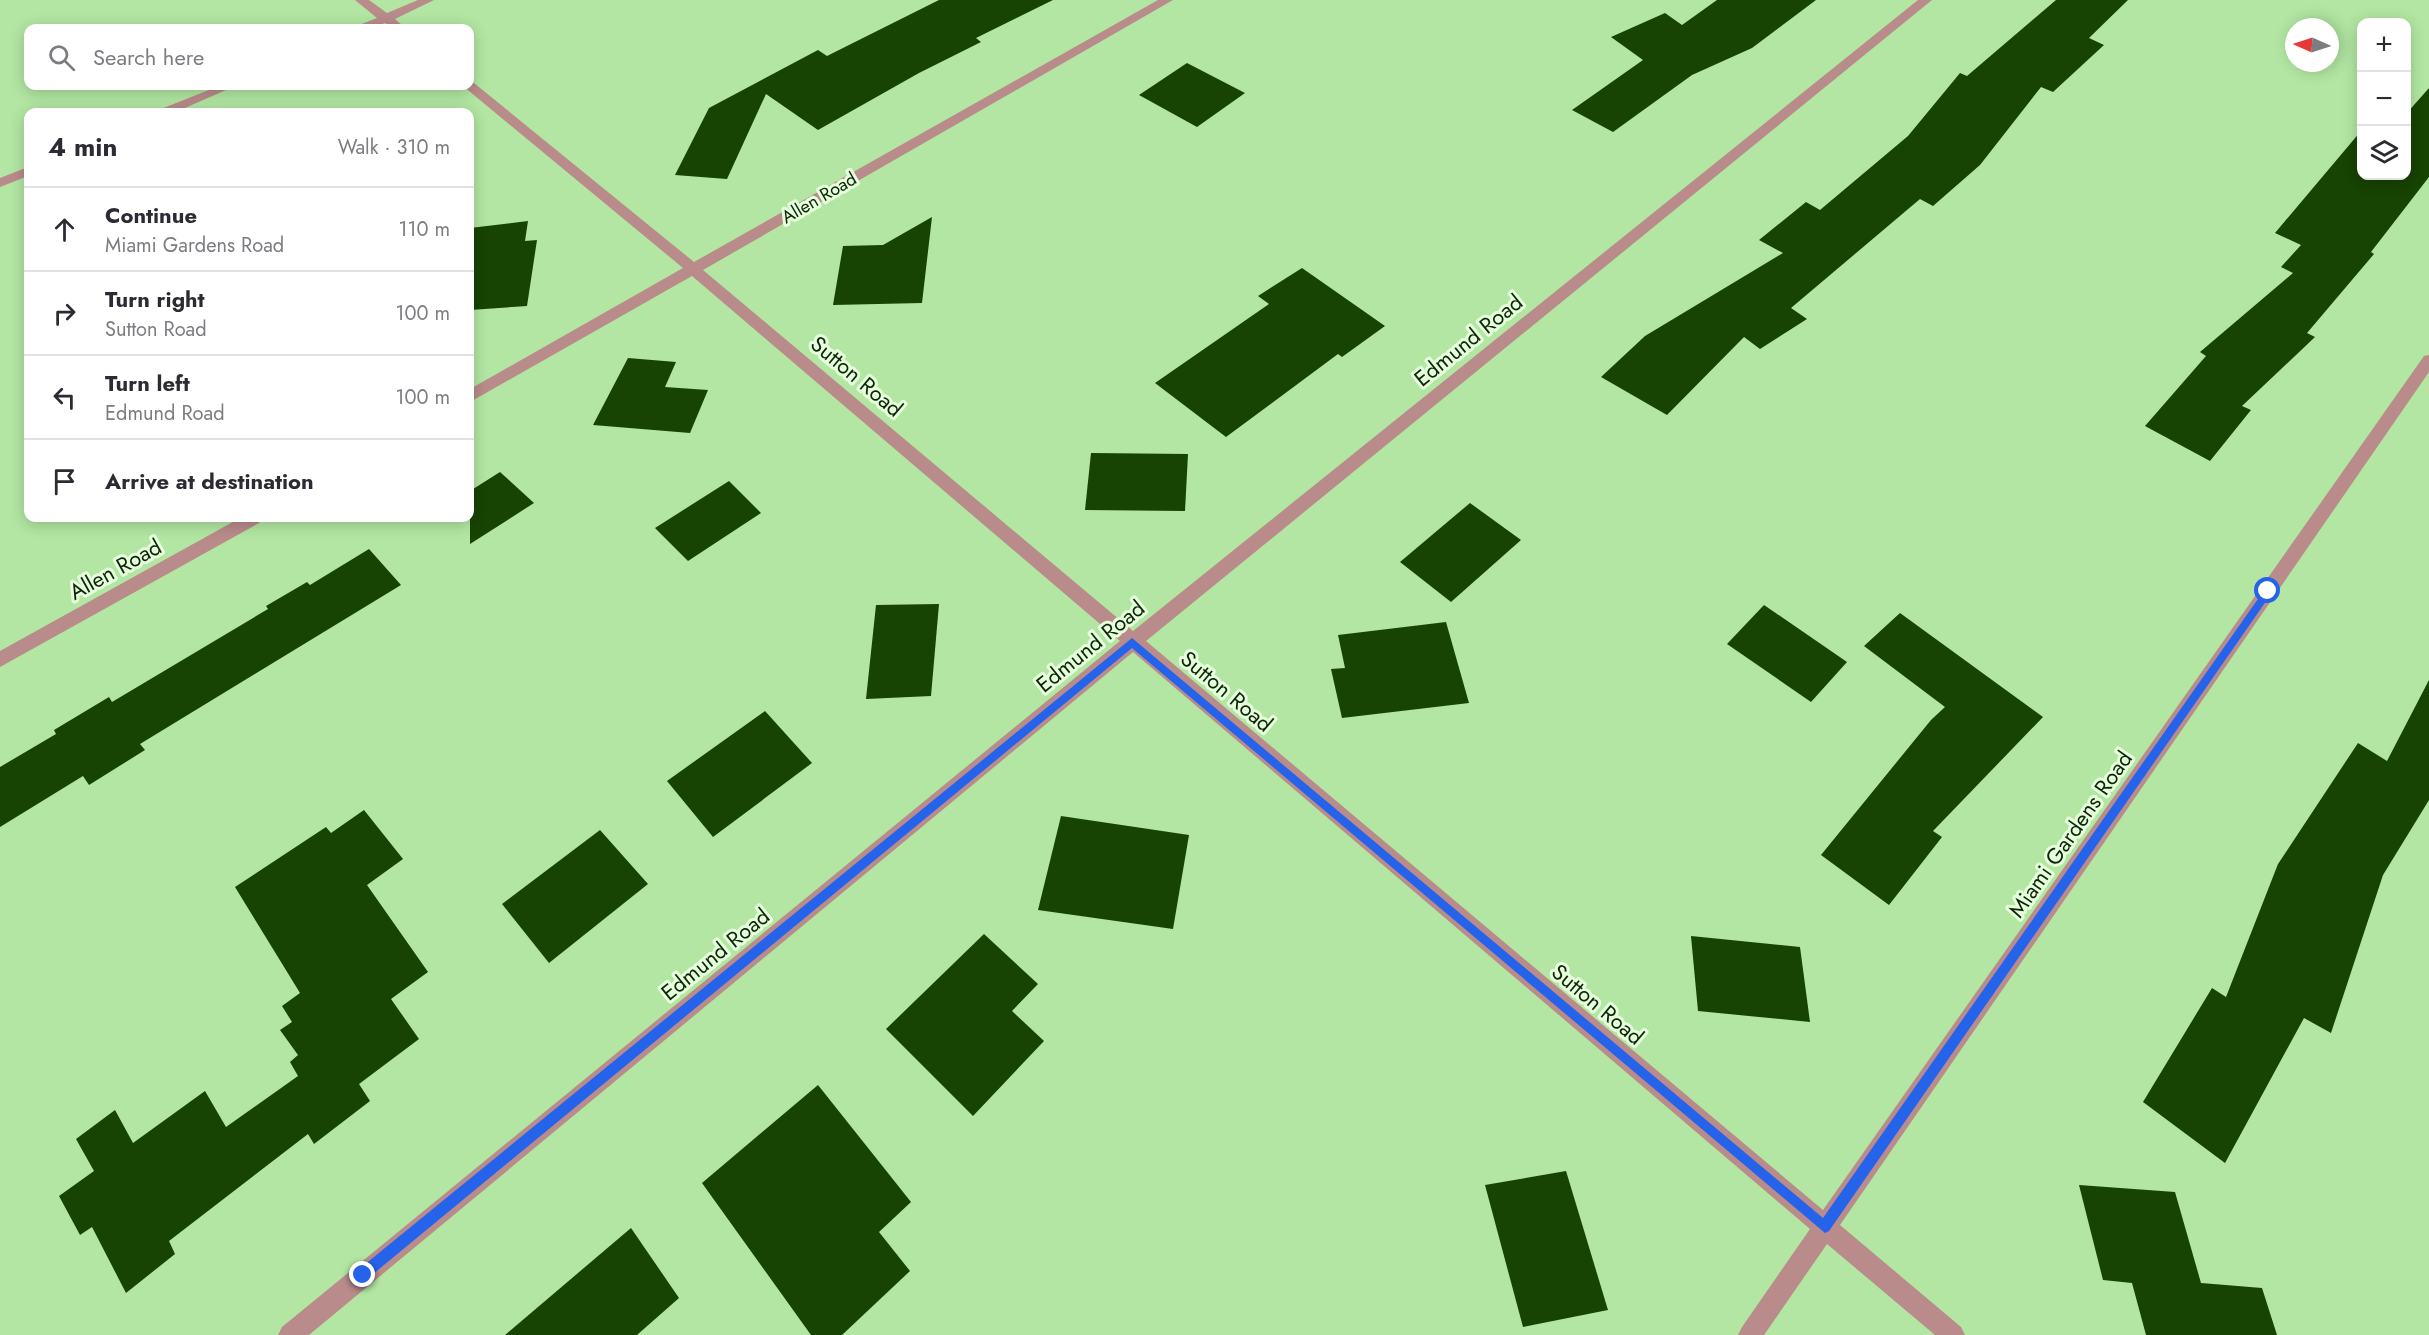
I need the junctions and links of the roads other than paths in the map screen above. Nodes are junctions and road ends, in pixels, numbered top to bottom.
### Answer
1 (361, 0) edge
2 (428, 0) edge
3 (1167, 0) edge
4 (1926, 0) edge
5 (387, 18) junction
6 (373, 24) edge
7 (394, 24) edge
8 (219, 90) edge
9 (474, 90) edge
10 (176, 108) edge
11 (24, 173) edge
12 (0, 183) edge
13 (693, 269) junction
14 (2429, 360) edge
15 (474, 394) edge
16 (246, 522) edge
17 (1132, 642) junction
18 (0, 660) edge
19 (1825, 1227) junction
20 (290, 1335) edge
21 (1750, 1335) edge
22 (1953, 1335) edge

1 - 5 street
2 - 5 street
3 - 13 street, Allen Road
4 - 17 street, Edmund Road
5 - 6 street
5 - 7 street
8 - 10 street
9 - 13 street, Sutton Road
11 - 12 street
13 - 15 street, Allen Road
13 - 17 street, Sutton Road
14 - 19 street, Miami Gardens Road
16 - 18 street, Allen Road
17 - 19 street, Sutton Road
17 - 20 street, Edmund Road
19 - 21 street, Miami Gardens Road
19 - 22 street, Sutton Road

